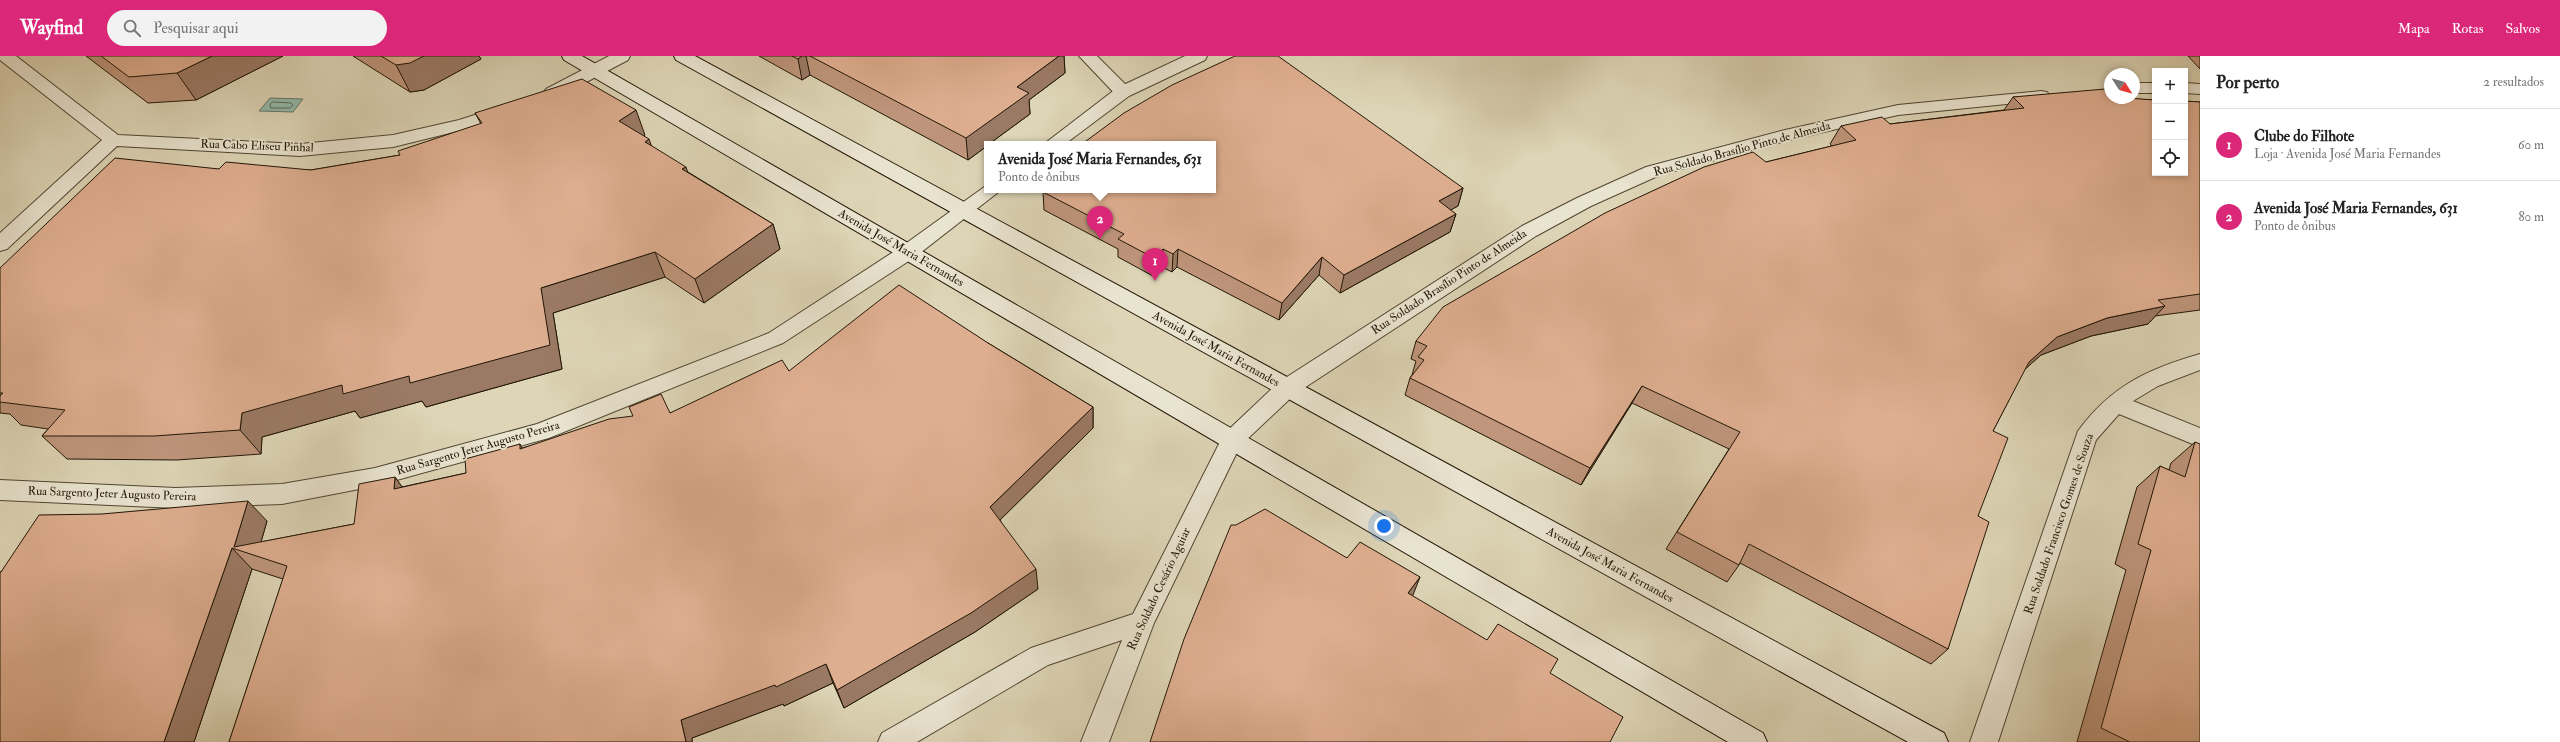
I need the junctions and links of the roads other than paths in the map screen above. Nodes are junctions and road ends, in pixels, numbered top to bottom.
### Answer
1 (5, 56) edge
2 (570, 56) edge
3 (622, 56) edge
4 (682, 56) edge
5 (1087, 56) edge
6 (1199, 56) edge
7 (596, 71) junction
8 (2140, 88) edge
9 (2152, 88) edge
10 (2188, 88) edge
11 (2200, 89) edge
12 (1123, 92) junction
13 (2056, 95) edge
14 (113, 140) junction
15 (1057, 141) edge
16 (988, 193) edge
17 (964, 210) junction
18 (0, 244) edge
19 (908, 252) junction
20 (2200, 362) edge
21 (1287, 388) junction
22 (2114, 403) junction
23 (2200, 438) edge
24 (1232, 440) junction
25 (0, 490) edge
26 (1142, 622) junction
27 (892, 742) edge
28 (1095, 742) edge
29 (1753, 742) edge
30 (1934, 742) edge
31 (1984, 742) edge

1 - 14 street
2 - 7 street, Avenida José Maria Fernandes
3 - 7 street, Rua Cabo Eliseu Pinhal
4 - 17 street, Avenida José Maria Fernandes
5 - 12 street
6 - 12 street
7 - 14 street, Rua Cabo Eliseu Pinhal
7 - 19 street, Avenida José Maria Fernandes
8 - 9 street
10 - 11 street
12 - 15 street
13 - 21 street, Rua Soldado Brasílio Pinto de Almeida
14 - 18 street
16 - 17 street, Rua Sargento Jeter Augusto Pereira
17 - 19 street, Rua Sargento Jeter Augusto Pereira
17 - 21 street, Avenida José Maria Fernandes
19 - 24 street, Avenida José Maria Fernandes
19 - 25 street, Rua Sargento Jeter Augusto Pereira
20 - 22 street, Rua Soldado Francisco Gomes de Souza
21 - 24 street, Avenida José Maria Fernandes
21 - 30 street, Avenida José Maria Fernandes
22 - 23 street
22 - 31 street, Rua Soldado Francisco Gomes de Souza
24 - 26 street, Rua Soldado Cesário Aguiar
24 - 29 street, Avenida José Maria Fernandes
26 - 27 street
26 - 28 street, Rua Soldado Cesário Aguiar

